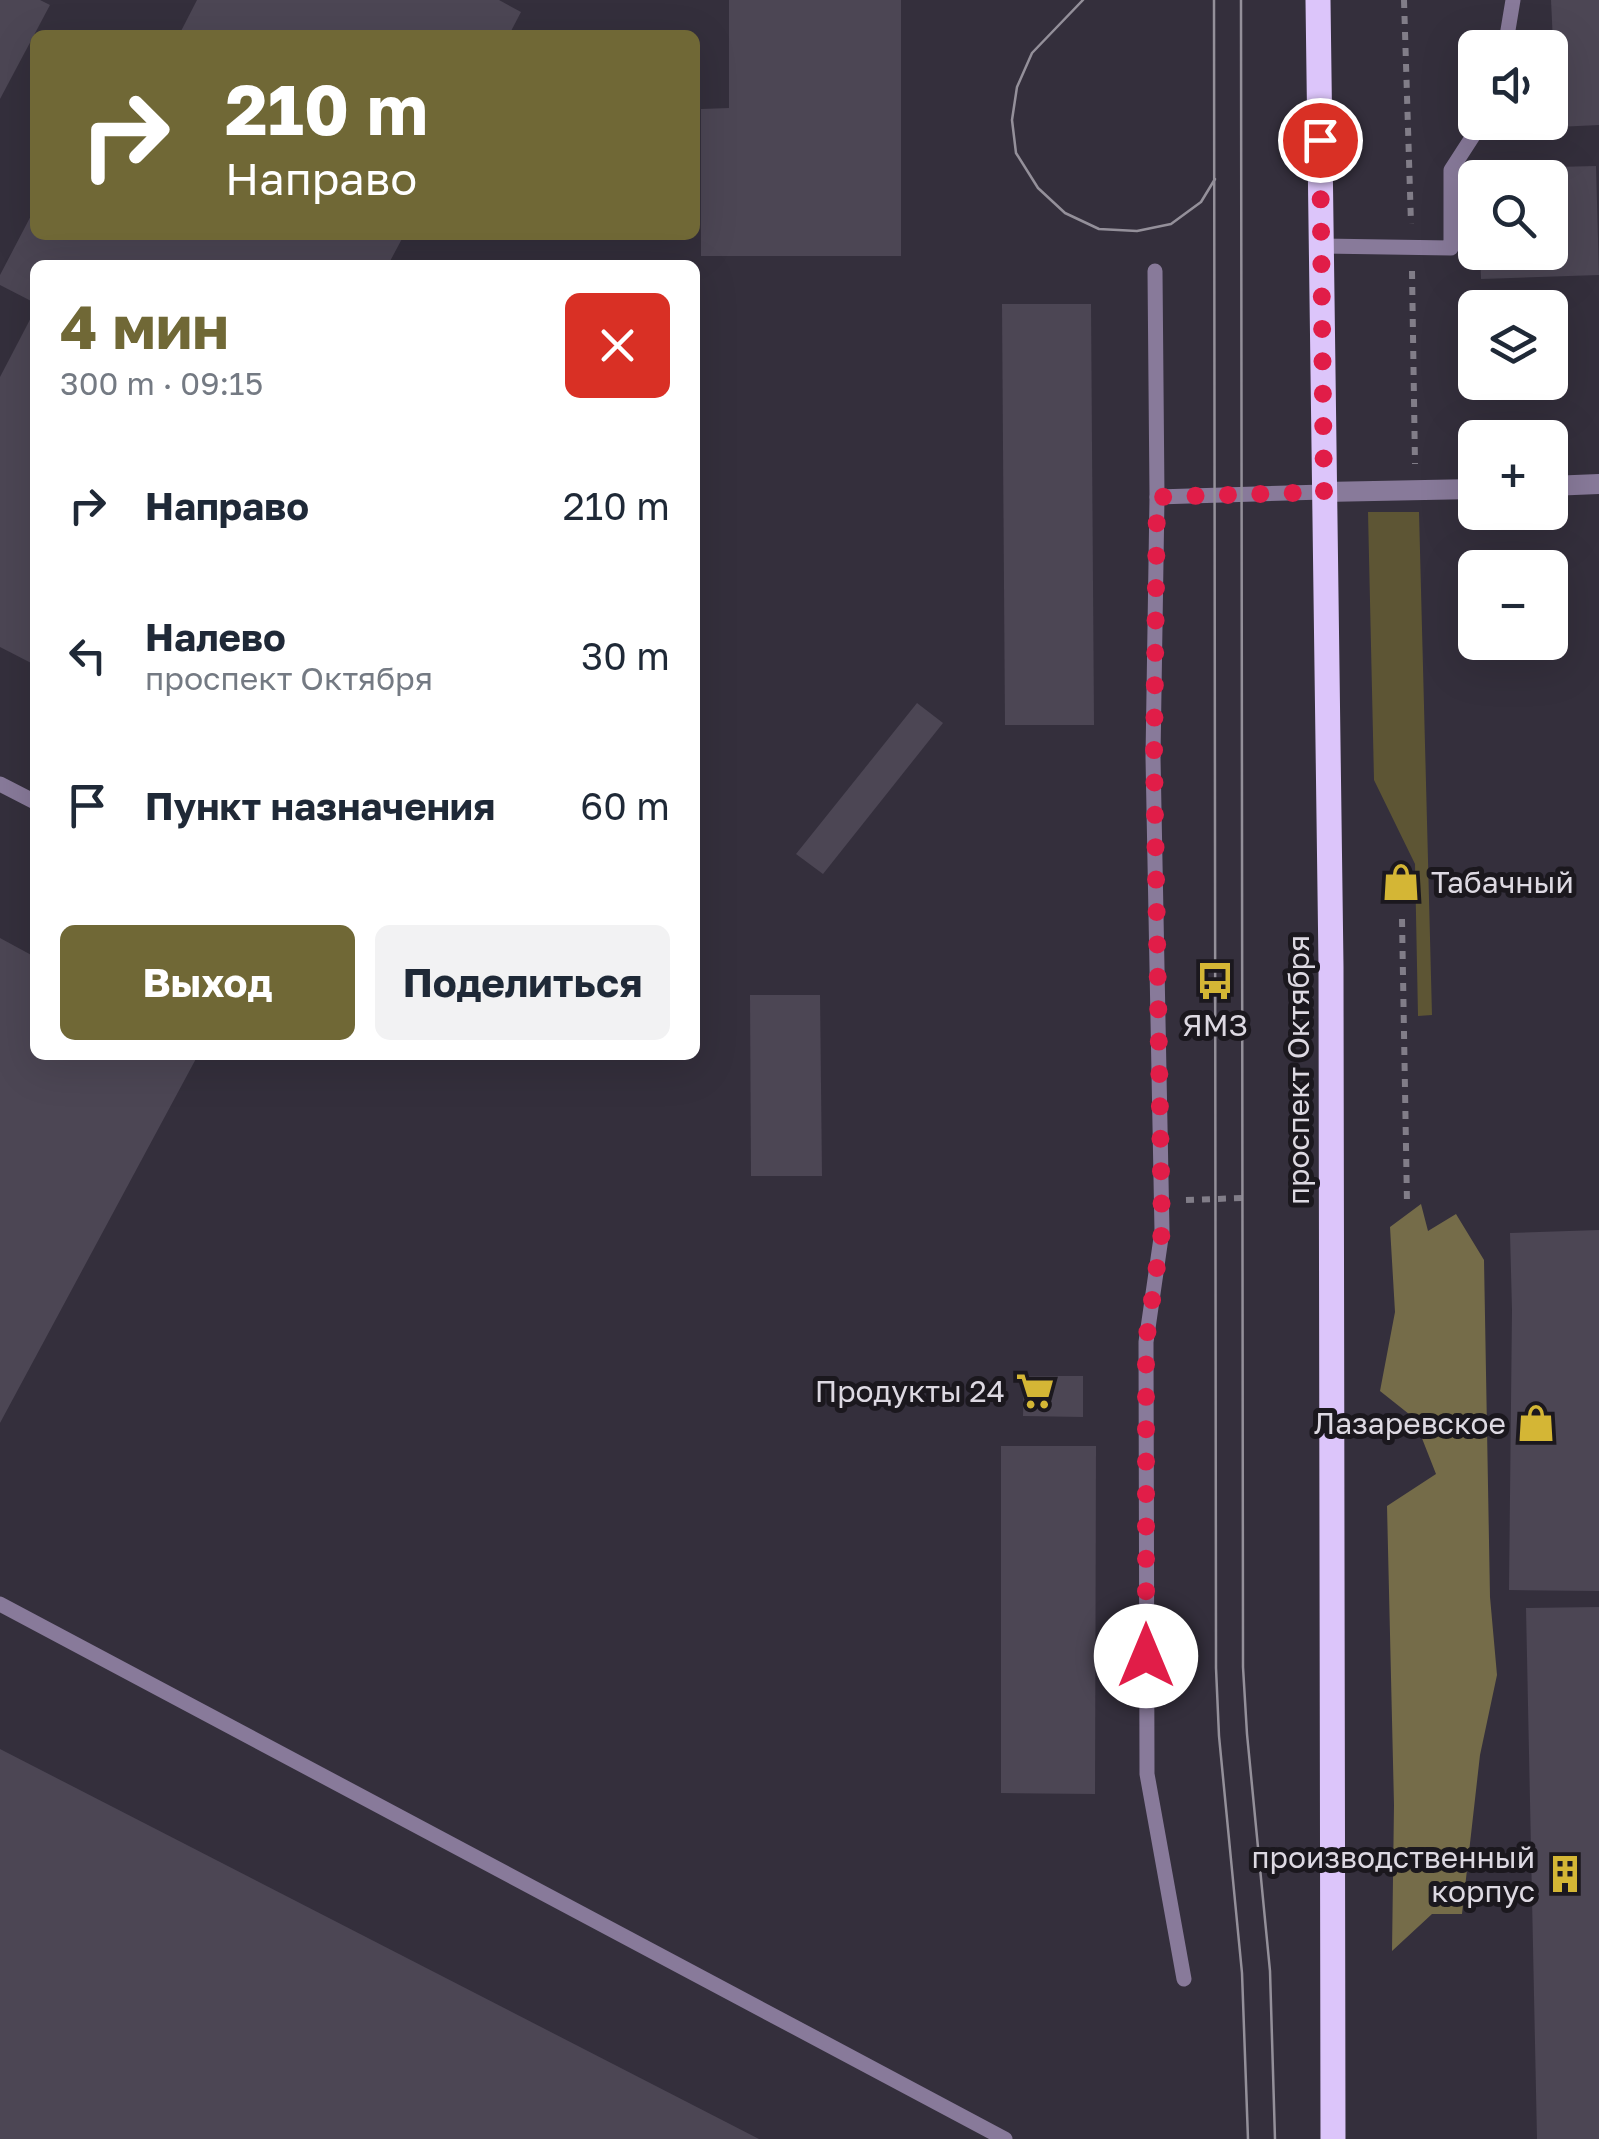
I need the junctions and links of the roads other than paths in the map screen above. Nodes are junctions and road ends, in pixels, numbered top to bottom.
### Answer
1 (1318, 0) edge
2 (1513, 0) edge
3 (1507, 30) edge
4 (1470, 140) edge
5 (1322, 246) junction
6 (1156, 271) dead end
7 (1599, 484) edge
8 (1568, 485) edge
9 (1458, 489) edge
10 (1324, 492) junction
11 (1157, 497) junction
12 (0, 784) edge
13 (30, 799) edge
14 (0, 1604) edge
15 (1184, 1979) dead end
16 (1005, 2139) edge
17 (1333, 2139) edge

1 - 5 main road, проспект Октября
2 - 3 lane
4 - 5 lane
5 - 10 main road, проспект Октября
6 - 11 lane
7 - 8 street
9 - 10 street
10 - 11 lane
10 - 17 main road, проспект Октября
11 - 15 lane
12 - 13 lane
14 - 16 lane

